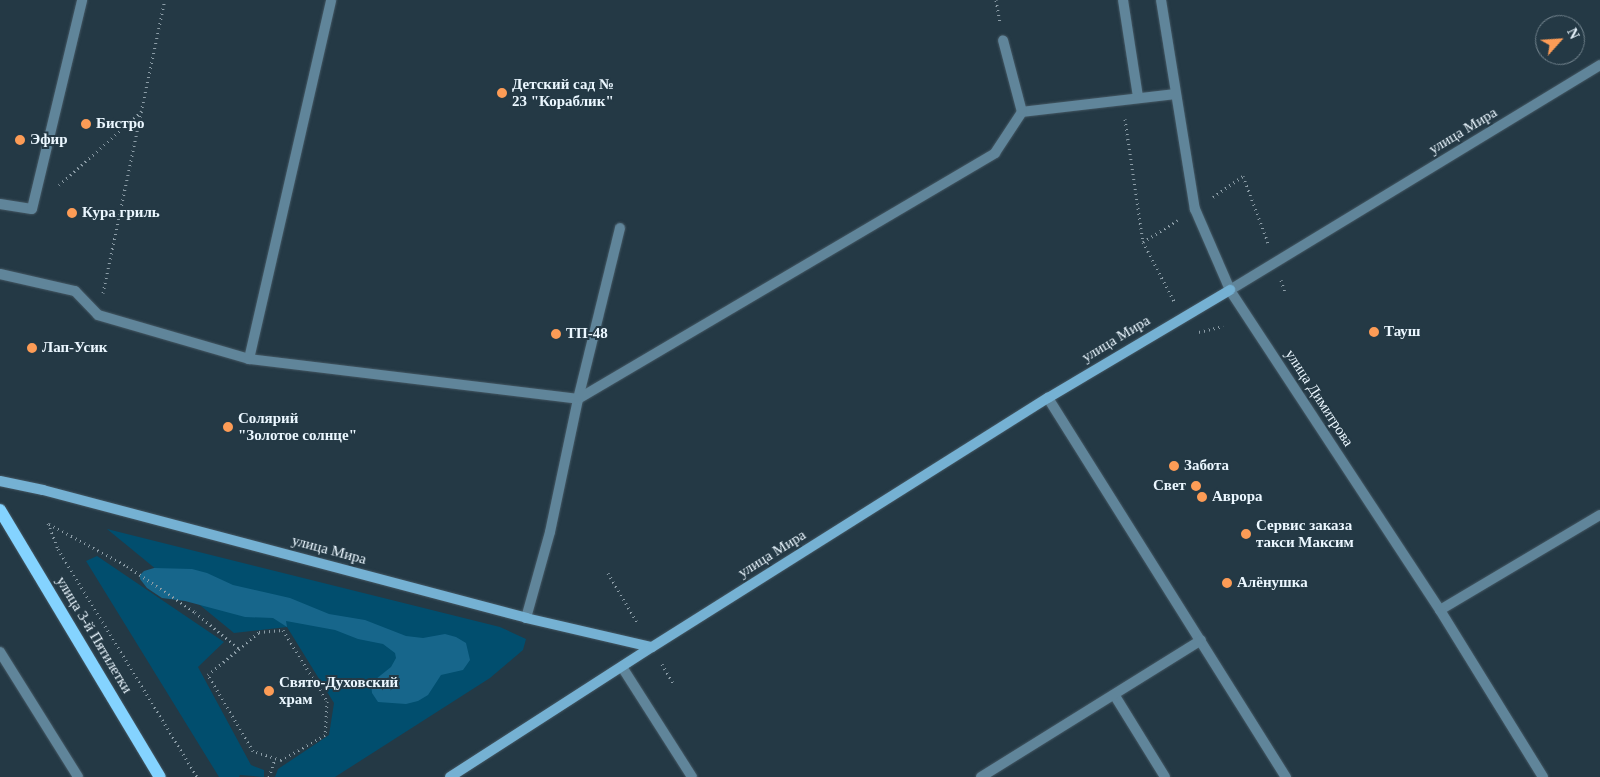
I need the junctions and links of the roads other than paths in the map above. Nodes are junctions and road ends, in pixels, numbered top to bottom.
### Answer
1 (82, 0) edge
2 (331, 0) edge
3 (1123, 0) edge
4 (1161, 0) edge
5 (1003, 40) dead end
6 (1600, 65) edge
7 (1175, 94) junction
8 (1138, 97) junction
9 (1022, 112) junction
10 (0, 204) edge
11 (620, 228) dead end
12 (0, 274) edge
13 (1230, 290) junction
14 (249, 359) junction
15 (1048, 398) junction
16 (578, 399) junction
17 (0, 481) edge
18 (0, 510) edge
19 (1600, 515) edge
20 (1440, 610) junction
21 (526, 618) junction
22 (1201, 640) junction
23 (652, 647) junction
24 (0, 652) edge
25 (622, 667) junction
26 (1115, 696) junction
27 (78, 777) edge
28 (160, 777) edge
29 (450, 777) edge
30 (692, 777) edge
31 (981, 777) edge
32 (1165, 777) edge
33 (1286, 777) edge
34 (1543, 777) edge

1 - 10 street
2 - 14 street
3 - 8 street
4 - 7 street, улица Димитрова
5 - 9 street
6 - 13 street, улица Мира
7 - 8 street
7 - 13 street, улица Димитрова
8 - 9 street
9 - 16 street
11 - 16 street
12 - 14 street
13 - 15 main road, улица Мира
13 - 20 street, улица Димитрова
14 - 16 street
15 - 22 street
15 - 23 main road, улица Мира
16 - 21 street
17 - 21 main road, улица Мира
18 - 28 main road, улица 3-й Пятилетки
19 - 20 street
20 - 34 street, улица Димитрова
21 - 23 main road, улица Мира
22 - 26 street
22 - 33 street
23 - 25 main road, улица Мира
24 - 27 street
25 - 29 main road, улица Мира
25 - 30 street
26 - 31 street
26 - 32 street

